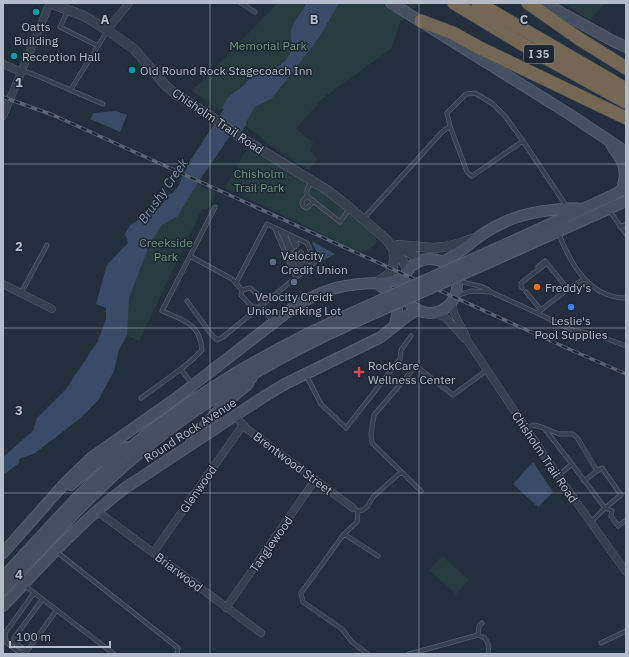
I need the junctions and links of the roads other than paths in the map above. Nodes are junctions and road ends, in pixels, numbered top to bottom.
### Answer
1 (50, 3) edge
2 (129, 3) edge
3 (241, 3) edge
4 (391, 3) edge
5 (454, 3) edge
6 (478, 3) edge
7 (528, 3) edge
8 (544, 3) edge
9 (68, 9) junction
10 (255, 12) dead end
11 (421, 21) junction
12 (107, 30) junction
13 (98, 46) junction
14 (626, 47) edge
15 (3, 64) edge
16 (626, 68) edge
17 (21, 72) junction
18 (626, 89) edge
19 (70, 90) junction
20 (626, 102) edge
21 (103, 104) dead end
22 (3, 114) edge
23 (626, 118) edge
24 (450, 126) junction
25 (523, 141) junction
26 (610, 142) junction
27 (626, 152) edge
28 (311, 180) junction
29 (623, 189) edge
30 (307, 196) junction
31 (314, 201) junction
32 (624, 202) edge
33 (215, 207) dead end
34 (350, 208) junction
35 (568, 208) junction
36 (608, 209) junction
37 (582, 210) junction
38 (363, 219) junction
39 (626, 224) edge
40 (620, 227) junction
41 (275, 228) junction
42 (280, 230) junction
43 (558, 232) junction
44 (284, 233) junction
45 (626, 234) edge
46 (290, 235) junction
47 (294, 237) junction
48 (478, 237) junction
49 (47, 245) dead end
50 (515, 245) junction
51 (395, 247) junction
52 (292, 250) junction
53 (190, 256) junction
54 (421, 260) junction
55 (442, 262) junction
56 (547, 263) junction
57 (538, 267) dead end
58 (302, 273) junction
59 (405, 274) junction
60 (455, 277) junction
61 (584, 279) junction
62 (236, 283) junction
63 (375, 283) junction
64 (3, 284) edge
65 (522, 288) dead end
66 (568, 289) junction
67 (242, 290) junction
68 (21, 292) junction
69 (491, 292) junction
70 (526, 292) dead end
71 (626, 298) edge
72 (454, 299) junction
73 (188, 301) dead end
74 (261, 306) junction
75 (52, 309) dead end
76 (417, 310) junction
77 (541, 310) junction
78 (436, 313) junction
79 (537, 313) junction
80 (356, 316) junction
81 (274, 322) junction
82 (395, 325) junction
83 (411, 336) dead end
84 (467, 340) junction
85 (626, 346) edge
86 (181, 369) junction
87 (487, 370) junction
88 (256, 372) junction
89 (305, 374) junction
90 (193, 385) junction
91 (141, 398) dead end
92 (235, 416) junction
93 (243, 425) junction
94 (526, 428) junction
95 (544, 428) junction
96 (131, 447) junction
97 (186, 448) junction
98 (572, 464) junction
99 (597, 471) junction
100 (401, 472) junction
101 (558, 476) junction
102 (315, 480) junction
103 (584, 481) junction
104 (421, 491) dead end
105 (47, 503) junction
106 (605, 508) junction
107 (355, 509) junction
108 (97, 511) junction
109 (626, 520) edge
110 (590, 522) junction
111 (344, 534) junction
112 (56, 551) junction
113 (153, 553) junction
114 (3, 554) edge
115 (378, 556) dead end
116 (14, 572) junction
117 (626, 572) edge
118 (3, 577) edge
119 (23, 584) junction
120 (3, 590) edge
121 (34, 593) junction
122 (42, 600) junction
123 (3, 606) edge
124 (226, 608) junction
125 (56, 611) junction
126 (482, 623) dead end
127 (626, 631) edge
128 (261, 633) dead end
129 (478, 635) junction
130 (601, 643) dead end
131 (27, 650) junction
132 (21, 654) edge
133 (25, 654) edge
134 (114, 654) edge
135 (176, 654) edge
136 (368, 654) edge
137 (409, 654) edge
138 (488, 654) edge

1 - 9 street, Chisholm Trail Road
1 - 17 street
2 - 12 street
3 - 10 lane
4 - 11 main road
5 - 20 highway, I 35
6 - 18 highway, I 35
7 - 16 highway
8 - 14 main road
9 - 12 street, Chisholm Trail Road
9 - 13 lane
11 - 23 highway
11 - 26 main road
12 - 13 lane
12 - 28 street, Chisholm Trail Road
13 - 19 lane
15 - 17 street
17 - 19 lane
17 - 22 street
19 - 21 lane
24 - 25 lane
24 - 25 lane
24 - 38 lane
25 - 35 lane
26 - 27 main road
26 - 29 main road
28 - 30 lane
28 - 34 street, Chisholm Trail Road
29 - 37 main road
30 - 31 lane
30 - 31 lane
31 - 34 lane
32 - 36 main road
33 - 53 lane
34 - 38 street, Chisholm Trail Road
35 - 37 main road
35 - 48 main road
36 - 40 lane
36 - 43 main road
37 - 50 main road
38 - 51 street, Chisholm Trail Road
39 - 40 lane
40 - 45 lane
41 - 42 lane
41 - 52 lane
41 - 62 lane
42 - 44 lane
42 - 52 lane
43 - 50 main road
43 - 61 lane
44 - 46 lane
44 - 52 lane
46 - 47 lane
46 - 52 lane
47 - 52 lane
47 - 58 lane
48 - 51 street
48 - 55 main road
49 - 68 lane
50 - 80 main road, bridge
51 - 54 street, Chisholm Trail Road
51 - 59 street, Chisholm Trail Road
51 - 63 street
53 - 62 lane
53 - 86 lane
54 - 55 main road
54 - 59 main road
55 - 60 main road
56 - 57 lane
56 - 65 lane
56 - 66 lane
58 - 58 lane
58 - 74 lane
59 - 63 main road
59 - 76 main road
60 - 69 lane
60 - 72 main road
61 - 66 lane
61 - 71 lane
62 - 67 lane
63 - 81 main road
63 - 82 main road
64 - 68 street
66 - 77 lane
67 - 74 lane
67 - 74 lane
68 - 75 street
69 - 72 lane
69 - 79 lane
70 - 77 lane
72 - 78 main road
72 - 84 street, Chisholm Trail Road
73 - 74 lane
74 - 81 lane
76 - 78 main road
76 - 82 main road, Round Rock Avenue
77 - 79 lane
78 - 84 street, Chisholm Trail Road
79 - 85 lane
80 - 88 main road
80 - 96 main road
81 - 90 main road
82 - 89 main road, Round Rock Avenue
83 - 89 lane
84 - 87 street, Chisholm Trail Road
86 - 90 lane
86 - 91 lane
87 - 94 street, Chisholm Trail Road
87 - 100 lane
88 - 97 main road
88 - 116 main road
89 - 92 main road, Round Rock Avenue
90 - 105 main road
92 - 93 street, Brentwood Street
92 - 97 main road, Round Rock Avenue
93 - 102 street, Brentwood Street
93 - 113 street, Glenwood
94 - 95 lane
94 - 101 street, Chisholm Trail Road
95 - 98 lane
95 - 99 lane
96 - 105 main road
96 - 116 main road
97 - 108 main road, Round Rock Avenue
98 - 101 lane
98 - 103 lane
99 - 103 lane
99 - 106 lane
100 - 104 lane
100 - 107 lane
101 - 110 street, Chisholm Trail Road
102 - 107 street, Brentwood Street
102 - 124 street, Tanglewood
103 - 106 lane
105 - 114 main road
106 - 109 lane
106 - 110 lane
107 - 111 lane
108 - 112 main road, Round Rock Avenue
108 - 113 street, Briarwood
110 - 117 street, Chisholm Trail Road
111 - 115 lane
111 - 136 lane
112 - 119 main road, Round Rock Avenue
112 - 135 lane
113 - 124 street, Briarwood
116 - 118 main road
116 - 120 main road
119 - 121 lane
119 - 123 main road, Round Rock Avenue
121 - 122 lane
121 - 132 lane
122 - 125 lane
122 - 131 lane
124 - 128 street, Briarwood
125 - 131 lane
125 - 134 lane
126 - 129 lane
127 - 130 lane
129 - 137 lane
129 - 138 lane
131 - 133 lane

